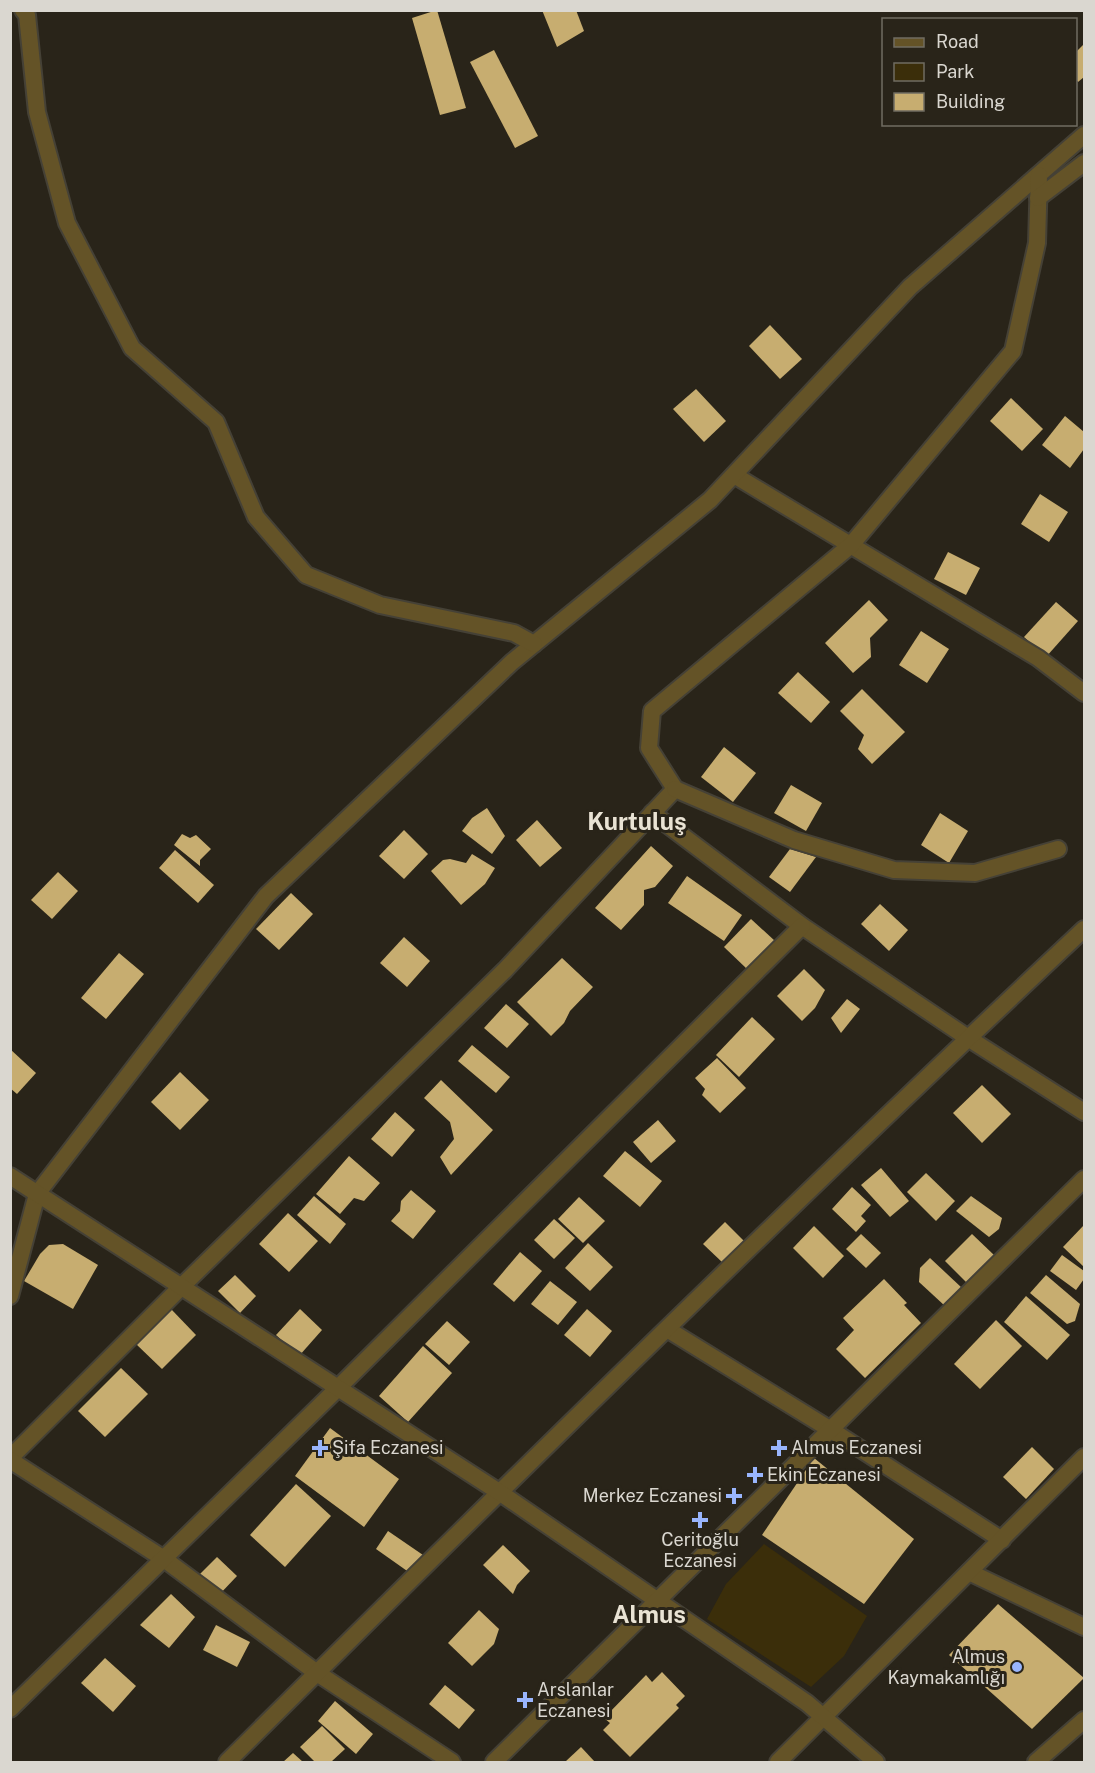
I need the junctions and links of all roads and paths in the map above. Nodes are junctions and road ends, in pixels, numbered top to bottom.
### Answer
1 (23, 10) edge
2 (1084, 135) edge
3 (1084, 163) edge
4 (1039, 175) junction
5 (1038, 198) junction
6 (734, 474) junction
7 (851, 545) junction
8 (534, 644) junction
9 (1084, 693) edge
10 (675, 789) junction
11 (652, 813) junction
12 (1058, 849) dead end
13 (802, 926) junction
14 (1084, 929) edge
15 (968, 1038) junction
16 (1084, 1112) edge
17 (10, 1176) edge
18 (1084, 1179) edge
19 (37, 1194) junction
20 (181, 1287) junction
21 (10, 1296) edge
22 (667, 1329) junction
23 (338, 1388) junction
24 (831, 1430) junction
25 (1084, 1457) edge
26 (10, 1459) edge
27 (499, 1492) junction
28 (1002, 1540) junction
29 (164, 1559) junction
30 (969, 1572) junction
31 (657, 1601) junction
32 (1084, 1627) edge
33 (317, 1673) junction
34 (10, 1709) edge
35 (824, 1717) junction
36 (1084, 1720) edge
37 (227, 1762) edge
38 (452, 1762) edge
39 (494, 1762) edge
40 (778, 1762) edge
41 (876, 1762) edge
42 (1036, 1762) edge

1 - 8 street
2 - 4 street
3 - 5 street
4 - 5 street
4 - 6 street
5 - 7 street
6 - 7 street
6 - 8 street
7 - 9 street
7 - 10 street
8 - 19 street
10 - 11 street
10 - 12 street
11 - 13 street
11 - 20 street
13 - 15 street
13 - 23 street
14 - 15 street
15 - 16 street
15 - 22 street
17 - 19 street
18 - 24 street
19 - 20 street
19 - 21 street
20 - 23 street
20 - 26 street
22 - 24 street
22 - 27 street
23 - 27 street
23 - 29 street
24 - 28 street
24 - 31 street
25 - 28 street
26 - 29 street
27 - 31 street
27 - 33 street
28 - 30 street
29 - 33 street
29 - 34 street
30 - 32 street
30 - 35 street
31 - 35 street
31 - 39 street
33 - 37 street
33 - 38 street
35 - 40 street
35 - 41 street
36 - 42 street

